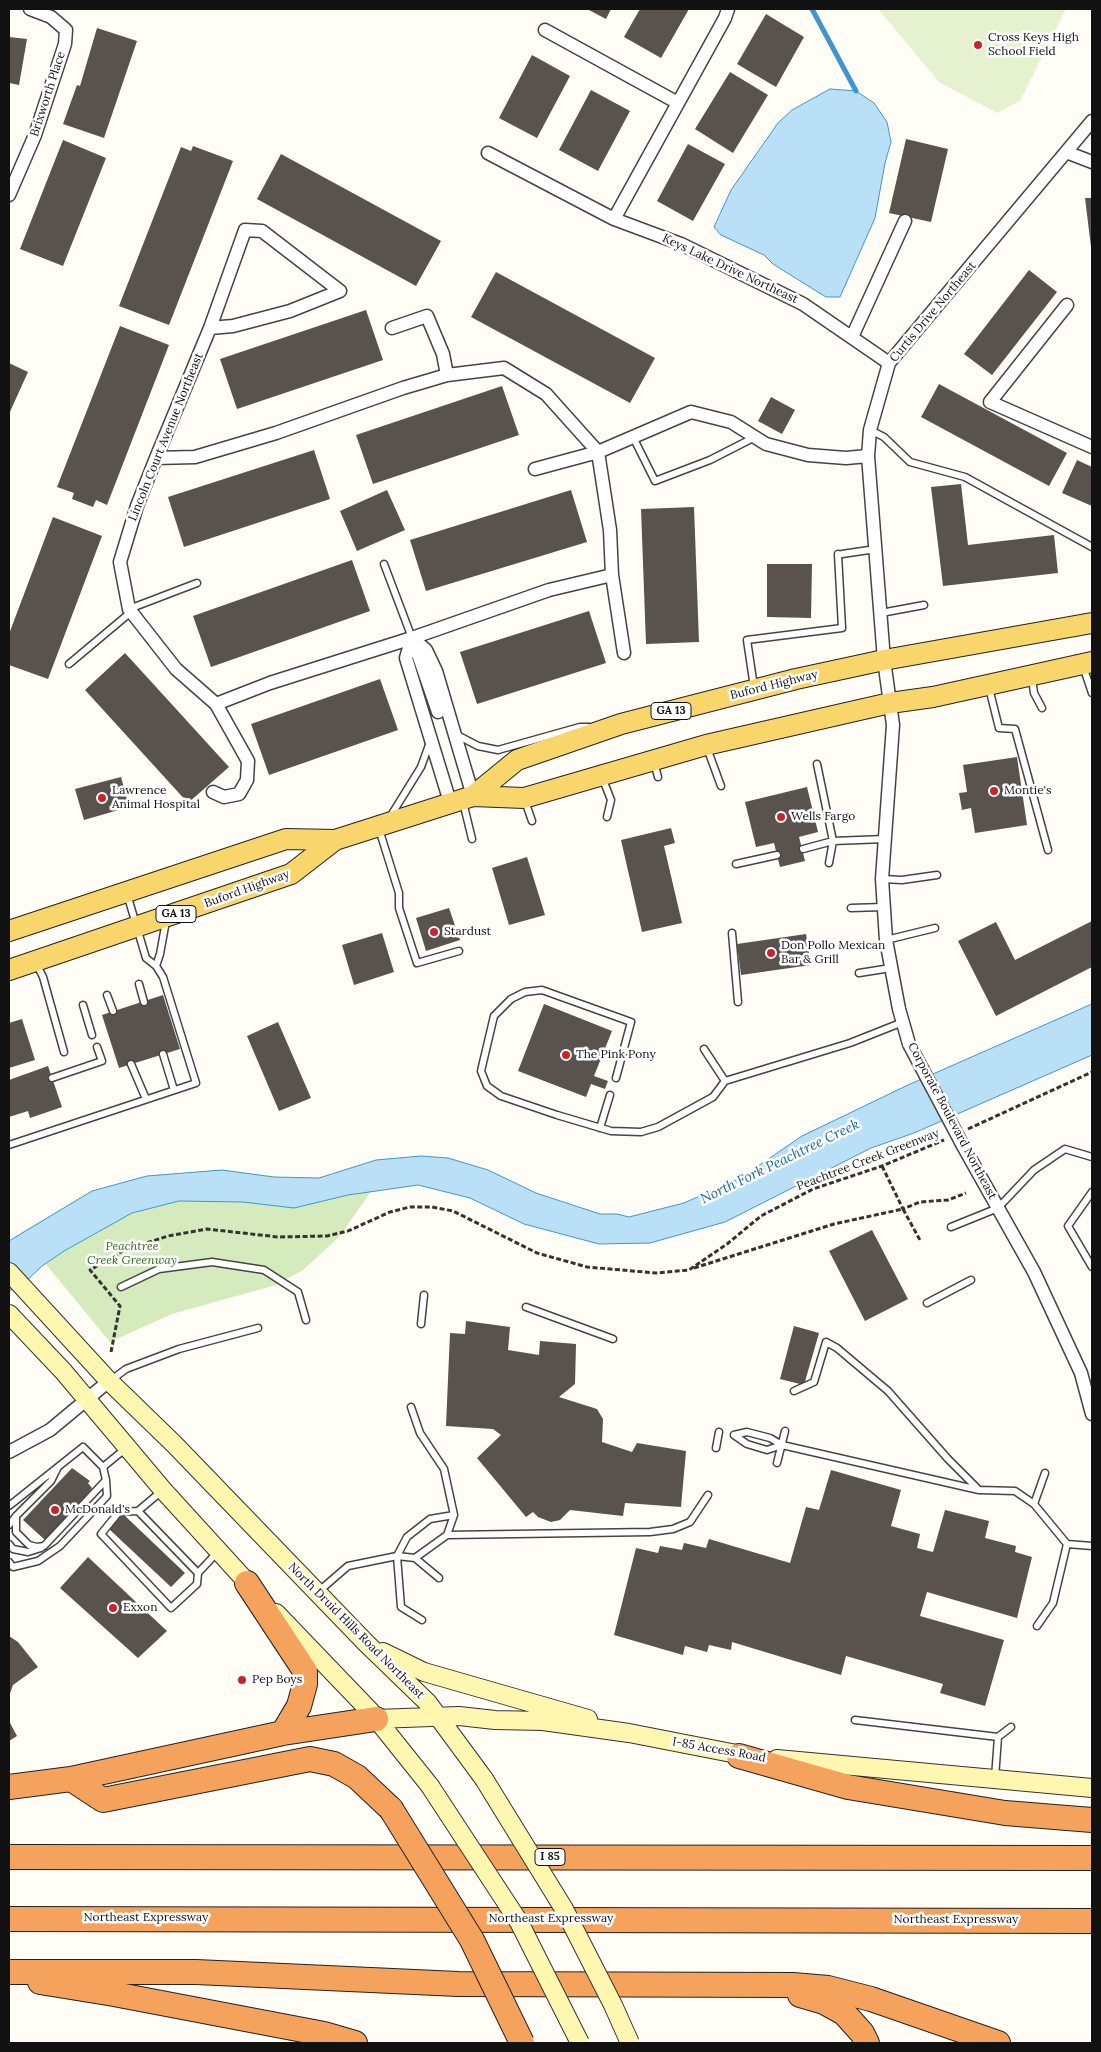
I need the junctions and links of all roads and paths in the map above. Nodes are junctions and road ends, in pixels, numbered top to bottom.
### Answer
1 (30, 9) edge
2 (728, 9) edge
3 (544, 30) dead end
4 (678, 103) junction
5 (1092, 121) edge
6 (1087, 138) edge
7 (1066, 152) junction
8 (488, 153) dead end
9 (1092, 162) edge
10 (9, 195) edge
11 (614, 219) junction
12 (905, 221) dead end
13 (1067, 305) dead end
14 (210, 328) junction
15 (392, 328) dead end
16 (852, 337) junction
17 (889, 364) junction
18 (447, 376) junction
19 (870, 430) junction
20 (633, 437) junction
21 (755, 437) junction
22 (1092, 447) edge
23 (598, 452) junction
24 (868, 456) junction
25 (156, 458) junction
26 (535, 469) dead end
27 (1092, 547) edge
28 (876, 549) junction
29 (384, 564) dead end
30 (612, 575) junction
31 (197, 583) dead end
32 (924, 605) dead end
33 (130, 611) junction
34 (881, 613) junction
35 (1092, 623) edge
36 (412, 638) junction
37 (624, 653) dead end
38 (884, 660) junction
39 (1088, 663) edge
40 (69, 664) dead end
41 (1032, 675) junction
42 (988, 685) junction
43 (435, 686) junction
44 (754, 690) junction
45 (1092, 693) edge
46 (417, 694) junction
47 (890, 703) junction
48 (216, 704) junction
49 (1042, 708) dead end
50 (443, 709) junction
51 (424, 718) junction
52 (602, 731) junction
53 (457, 735) junction
54 (431, 739) junction
55 (706, 745) junction
56 (817, 764) dead end
57 (601, 774) junction
58 (720, 786) dead end
59 (213, 792) dead end
60 (524, 798) junction
61 (462, 799) junction
62 (607, 817) dead end
63 (532, 821) dead end
64 (382, 825) junction
65 (885, 838) junction
66 (472, 839) dead end
67 (335, 840) junction
68 (833, 841) junction
69 (803, 849) dead end
70 (1048, 850) dead end
71 (777, 856) dead end
72 (829, 863) dead end
73 (736, 864) dead end
74 (937, 875) dead end
75 (882, 879) junction
76 (126, 892) junction
77 (884, 907) junction
78 (851, 908) dead end
79 (168, 918) junction
80 (137, 927) junction
81 (935, 928) dead end
82 (9, 931) edge
83 (732, 933) dead end
84 (886, 940) junction
85 (459, 951) dead end
86 (36, 961) junction
87 (156, 966) junction
88 (891, 968) junction
89 (9, 970) edge
90 (859, 972) dead end
91 (139, 984) dead end
92 (107, 995) dead end
93 (144, 1002) dead end
94 (738, 1002) dead end
95 (83, 1005) dead end
96 (112, 1011) dead end
97 (903, 1022) junction
98 (92, 1035) dead end
99 (97, 1047) dead end
100 (704, 1049) dead end
101 (64, 1052) dead end
102 (163, 1054) dead end
103 (131, 1064) dead end
104 (1092, 1072) edge
105 (52, 1078) dead end
106 (616, 1078) dead end
107 (725, 1081) junction
108 (174, 1090) junction
109 (610, 1095) dead end
110 (146, 1099) junction
111 (600, 1128) junction
112 (963, 1138) junction
113 (946, 1139) dead end
114 (9, 1145) edge
115 (1092, 1157) edge
116 (882, 1166) junction
117 (1092, 1192) edge
118 (966, 1193) dead end
119 (998, 1208) junction
120 (903, 1209) junction
121 (951, 1227) dead end
122 (922, 1242) dead end
123 (1092, 1267) edge
124 (689, 1270) junction
125 (9, 1272) edge
126 (971, 1280) dead end
127 (121, 1286) dead end
128 (424, 1294) dead end
129 (927, 1303) dead end
130 (526, 1307) dead end
131 (9, 1314) edge
132 (306, 1320) dead end
133 (421, 1324) dead end
134 (258, 1328) dead end
135 (613, 1339) dead end
136 (111, 1352) dead end
137 (109, 1381) junction
138 (794, 1391) dead end
139 (86, 1401) junction
140 (411, 1407) dead end
141 (1092, 1414) edge
142 (785, 1431) dead end
143 (719, 1432) dead end
144 (782, 1445) junction
145 (127, 1448) junction
146 (716, 1448) dead end
147 (9, 1452) edge
148 (777, 1463) dead end
149 (59, 1466) junction
150 (103, 1467) junction
151 (1045, 1473) dead end
152 (106, 1480) junction
153 (163, 1490) junction
154 (979, 1490) junction
155 (708, 1495) dead end
156 (1034, 1504) junction
157 (9, 1506) edge
158 (138, 1511) junction
159 (454, 1515) junction
160 (16, 1516) junction
161 (9, 1524) edge
162 (447, 1535) junction
163 (9, 1544) edge
164 (1067, 1544) junction
165 (44, 1546) junction
166 (1092, 1546) edge
167 (220, 1554) junction
168 (397, 1556) junction
169 (415, 1558) junction
170 (9, 1562) edge
171 (198, 1573) junction
172 (438, 1578) dead end
173 (247, 1583) junction
174 (317, 1592) junction
175 (422, 1620) dead end
176 (1037, 1626) dead end
177 (366, 1643) junction
178 (438, 1716) junction
179 (376, 1719) junction
180 (855, 1720) dead end
181 (1011, 1726) dead end
182 (283, 1733) junction
183 (629, 1733) junction
184 (998, 1737) junction
185 (739, 1756) junction
186 (71, 1779) junction
187 (995, 1779) junction
188 (1058, 1785) junction
189 (9, 1787) edge
190 (848, 1787) junction
191 (1092, 1788) edge
192 (1092, 1820) edge
193 (9, 1857) edge
194 (1092, 1858) edge
195 (9, 1919) edge
196 (1092, 1921) edge
197 (9, 1972) edge
198 (9, 1979) edge
199 (762, 1986) junction
200 (355, 2043) edge
201 (522, 2043) edge
202 (580, 2043) edge
203 (630, 2043) edge
204 (867, 2043) edge
205 (998, 2043) edge

1 - 10 street, Brixworth Place
2 - 4 street
3 - 4 street
4 - 11 street
5 - 6 street, Curtis Drive Northeast
6 - 7 street, Curtis Drive Northeast
7 - 9 street
7 - 17 street, Curtis Drive Northeast
8 - 11 street, Keys Lake Drive Northeast
11 - 16 street, Keys Lake Drive Northeast
12 - 16 street
13 - 22 street
14 - 14 street, Lincoln Court Avenue Northeast
14 - 25 street, Lincoln Court Avenue Northeast
15 - 18 street
16 - 17 street, Keys Lake Drive Northeast
17 - 19 street, Curtis Drive Northeast
18 - 23 street
18 - 25 street
19 - 24 street, Curtis Drive Northeast
19 - 27 lane
20 - 21 street
20 - 21 lane
20 - 23 street
21 - 24 street
23 - 26 street
23 - 30 street
24 - 28 street, Curtis Drive Northeast
25 - 33 street, Lincoln Court Avenue Northeast
28 - 34 street, Curtis Drive Northeast
28 - 44 lane
29 - 36 lane
30 - 36 street
30 - 37 street
31 - 33 lane
32 - 34 lane
33 - 40 lane
33 - 48 street, Lincoln Court Avenue Northeast
34 - 38 street, Curtis Drive Northeast
35 - 38 main road, Buford Highway / GA 13
36 - 43 street
36 - 46 street
36 - 48 street
38 - 44 main road, Buford Highway / GA 13
38 - 47 street, Corporate Boulevard Northeast
39 - 41 main road, Buford Highway / GA 13
39 - 45 lane
41 - 42 main road, Buford Highway / GA 13
41 - 49 lane
42 - 47 main road, Buford Highway / GA 13
42 - 70 lane
43 - 46 street
43 - 50 street
44 - 52 main road, Buford Highway / GA 13
46 - 51 street
47 - 55 main road, Buford Highway / GA 13
47 - 65 street, Corporate Boulevard Northeast
48 - 59 street, Lincoln Court Avenue Northeast
50 - 51 street
50 - 53 street
51 - 54 street
52 - 53 lane
52 - 61 main road, Buford Highway / GA 13
53 - 61 street
54 - 61 street
54 - 64 lane
55 - 57 main road, Buford Highway / GA 13
55 - 58 lane
56 - 68 lane
57 - 60 main road, Buford Highway / GA 13
57 - 62 lane
60 - 61 main road, Buford Highway / GA 13
60 - 63 lane
61 - 64 main road, Buford Highway / GA 13
61 - 66 lane
64 - 67 main road, Buford Highway / GA 13
64 - 85 lane
65 - 68 lane
65 - 75 street, Corporate Boulevard Northeast
67 - 76 main road, Buford Highway / GA 13
67 - 79 main road, Buford Highway / GA 13
68 - 69 lane
68 - 72 lane
71 - 73 lane
74 - 75 lane
75 - 77 street, Corporate Boulevard Northeast
76 - 80 lane
76 - 82 main road, Buford Highway / GA 13
77 - 78 lane
77 - 84 street, Corporate Boulevard Northeast
79 - 80 main road, Buford Highway / GA 13
79 - 87 lane
80 - 86 main road, Buford Highway / GA 13
80 - 87 lane
81 - 84 lane
83 - 94 lane
84 - 88 street, Corporate Boulevard Northeast
86 - 89 main road, Buford Highway / GA 13
86 - 101 lane
87 - 108 lane
88 - 90 lane
88 - 97 street, Corporate Boulevard Northeast
91 - 93 lane
92 - 96 lane
95 - 98 lane
97 - 107 lane
97 - 112 street, Corporate Boulevard Northeast, bridge
99 - 105 lane
100 - 107 lane
102 - 108 lane
103 - 110 lane
104 - 112 path
106 - 111 lane
107 - 111 lane
108 - 110 lane
109 - 111 lane
110 - 114 lane
112 - 119 street, Corporate Boulevard Northeast
113 - 116 path, Peachtree Creek Greenway
115 - 119 lane
116 - 120 path
116 - 124 path, Peachtree Creek Greenway
117 - 123 lane
118 - 120 path, Peachtree Creek Greenway
119 - 121 lane
119 - 141 street, Corporate Boulevard Northeast
120 - 122 path
120 - 124 path, Peachtree Creek Greenway
124 - 136 path, Peachtree Creek Greenway
125 - 137 main road, North Druid Hills Road Northeast
126 - 129 lane
127 - 132 lane
128 - 133 lane
130 - 135 lane
131 - 139 main road
134 - 137 lane
137 - 139 street
137 - 174 main road, North Druid Hills Road Northeast
138 - 154 lane
139 - 145 main road
139 - 147 street
140 - 159 lane
142 - 144 lane
143 - 146 lane
144 - 144 lane
144 - 148 lane
144 - 154 lane
145 - 150 lane
145 - 153 main road
149 - 150 lane
149 - 157 lane
149 - 160 lane
150 - 152 lane
151 - 156 lane
152 - 165 lane
152 - 170 lane
153 - 158 lane
153 - 167 main road
154 - 156 lane
155 - 162 lane
156 - 164 lane
158 - 171 lane
158 - 171 lane
159 - 162 lane
159 - 168 lane
160 - 161 lane
160 - 165 lane
162 - 169 lane
163 - 165 lane
164 - 166 lane
164 - 176 lane
167 - 171 lane
167 - 173 main road
168 - 169 lane
168 - 174 lane
168 - 175 lane
169 - 172 lane
173 - 179 main road
173 - 182 highway
174 - 177 main road, North Druid Hills Road Northeast
177 - 178 main road, North Druid Hills Road Northeast
177 - 183 main road
178 - 179 main road, I-85 Access Road
178 - 183 main road, I-85 Access Road
178 - 203 main road, North Druid Hills Road Northeast, bridge
179 - 182 highway
179 - 202 main road, bridge
180 - 184 lane
181 - 184 lane
182 - 186 highway
183 - 185 main road, I-85 Access Road
184 - 187 lane
185 - 187 main road, I-85 Access Road
185 - 190 highway
186 - 189 highway
186 - 201 highway, bridge
187 - 188 main road, I-85 Access Road
188 - 190 main road
188 - 191 main road, I-85 Access Road
190 - 192 highway
193 - 194 highway, I 85
195 - 196 highway, Northeast Expressway
197 - 199 highway
198 - 200 highway
199 - 204 highway
199 - 205 highway

